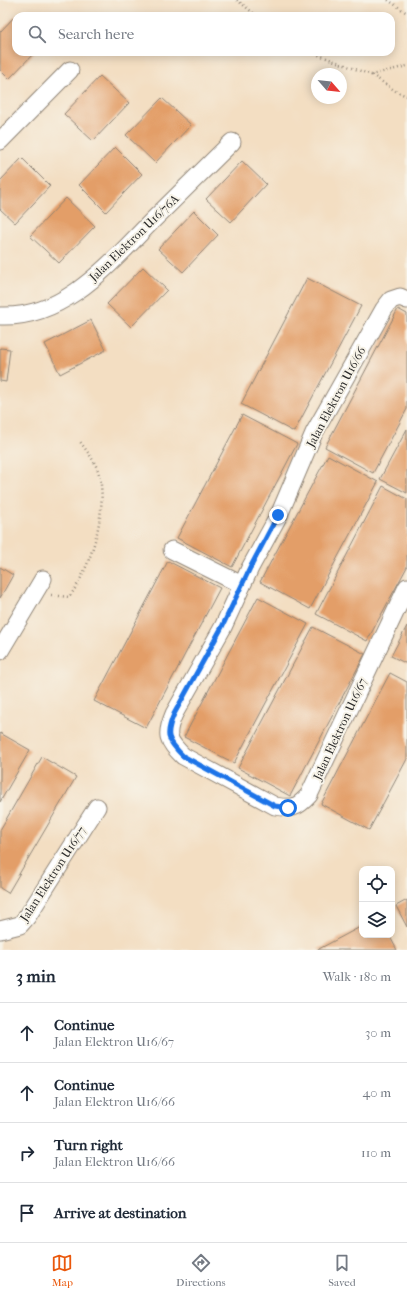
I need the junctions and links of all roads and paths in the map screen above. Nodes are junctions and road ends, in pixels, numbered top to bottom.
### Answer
1 (237, 0) edge
2 (388, 0) edge
3 (252, 12) edge
4 (407, 13) edge
5 (322, 56) edge
6 (407, 66) edge
7 (70, 70) dead end
8 (371, 74) junction
9 (407, 96) edge
10 (0, 140) edge
11 (232, 142) dead end
12 (407, 300) edge
13 (0, 316) edge
14 (80, 440) dead end
15 (172, 550) dead end
16 (242, 585) junction
17 (39, 586) joint
18 (407, 587) edge
19 (0, 651) edge
20 (236, 784) joint
21 (97, 807) dead end
22 (0, 930) edge

1 - 3 path
2 - 4 path
5 - 8 path
6 - 8 path
7 - 10 street
8 - 9 path
11 - 13 street, Jalan Elektron U16/76A
12 - 16 street, Jalan Elektron U16/66
14 - 17 path
15 - 16 street
16 - 20 street, Jalan Elektron U16/66
17 - 19 street
18 - 20 street, Jalan Elektron U16/67
21 - 22 street, Jalan Elektron U16/77

